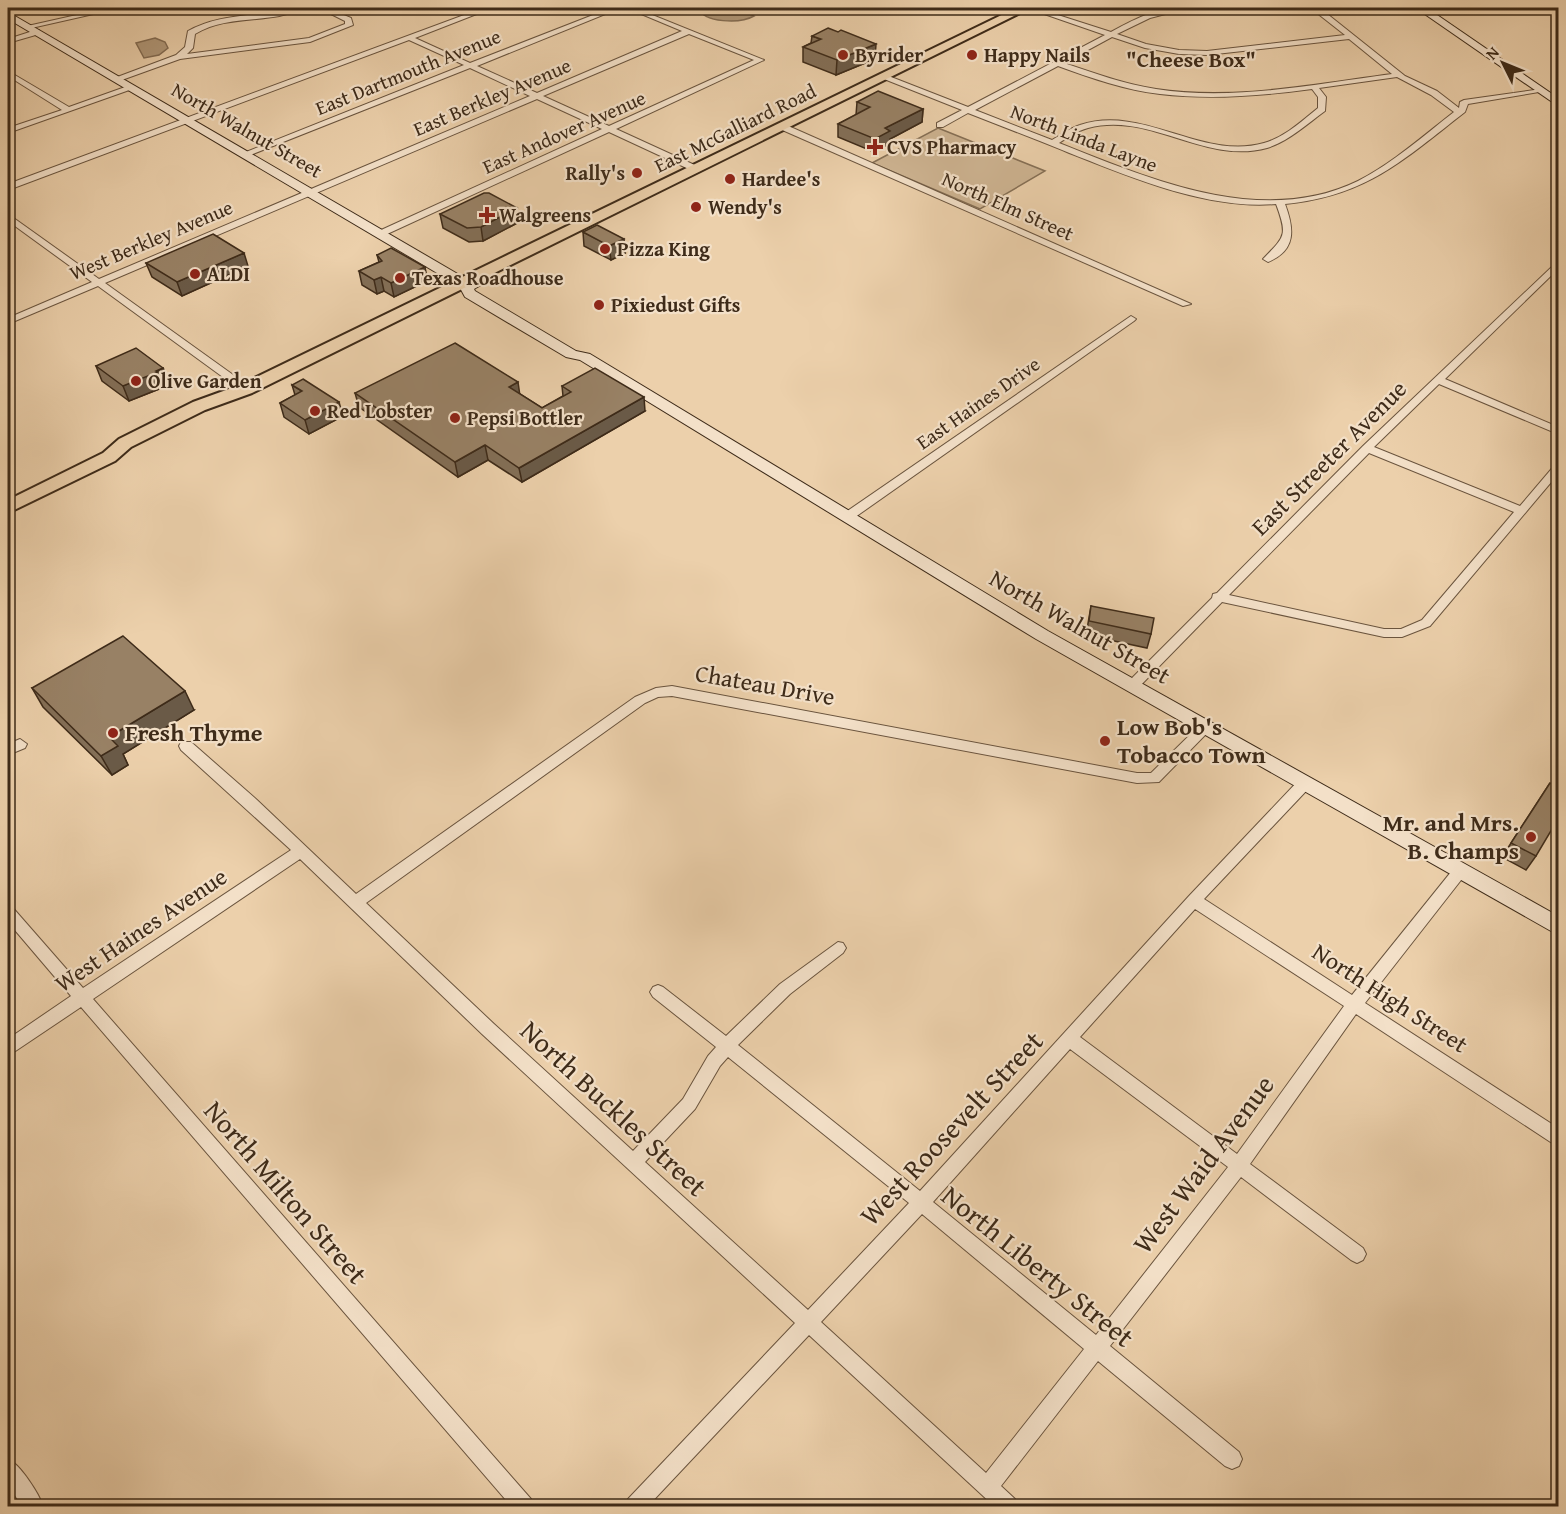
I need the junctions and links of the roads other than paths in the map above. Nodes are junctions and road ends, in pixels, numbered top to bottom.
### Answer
1 (116, 8) edge
2 (298, 8) edge
3 (322, 8) edge
4 (488, 8) edge
5 (616, 8) edge
6 (630, 8) edge
7 (996, 8) edge
8 (1178, 8) edge
9 (1287, 8) edge
10 (1373, 8) edge
11 (1421, 8) edge
12 (1021, 9) edge
13 (1319, 11) junction
14 (8, 15) edge
15 (79, 17) junction
16 (34, 31) junction
17 (687, 32) junction
18 (1110, 34) junction
19 (408, 37) junction
20 (1349, 37) junction
21 (8, 41) edge
22 (190, 45) junction
23 (211, 51) junction
24 (179, 57) junction
25 (1057, 63) junction
26 (468, 66) junction
27 (8, 73) edge
28 (1398, 75) junction
29 (883, 77) junction
30 (116, 79) junction
31 (19, 80) junction
32 (8, 84) edge
33 (1312, 86) junction
34 (131, 88) junction
35 (1541, 91) junction
36 (1434, 93) junction
37 (536, 97) junction
38 (1464, 102) junction
39 (1558, 103) edge
40 (68, 110) junction
41 (968, 110) junction
42 (1460, 112) junction
43 (186, 120) junction
44 (940, 125) dead end
45 (783, 126) junction
46 (609, 129) junction
47 (8, 131) edge
48 (1052, 144) junction
49 (245, 154) junction
50 (696, 169) junction
51 (8, 187) edge
52 (309, 191) junction
53 (1280, 202) junction
54 (8, 217) edge
55 (382, 233) junction
56 (1268, 259) dead end
57 (1558, 264) edge
58 (96, 283) junction
59 (464, 283) junction
60 (1186, 304) dead end
61 (1131, 319) dead end
62 (8, 321) edge
63 (1438, 380) junction
64 (246, 389) junction
65 (1558, 431) edge
66 (1367, 448) junction
67 (1558, 468) edge
68 (8, 507) edge
69 (1520, 510) junction
70 (847, 517) junction
71 (1217, 597) junction
72 (1132, 686) junction
73 (1206, 727) junction
74 (186, 746) dead end
75 (1304, 784) junction
76 (300, 851) junction
77 (1460, 871) junction
78 (1194, 900) junction
79 (357, 902) junction
80 (8, 912) edge
81 (1558, 926) edge
82 (838, 948) dead end
83 (658, 992) dead end
84 (81, 998) junction
85 (1355, 1003) junction
86 (1070, 1039) junction
87 (8, 1047) edge
88 (726, 1047) junction
89 (1558, 1137) edge
90 (633, 1162) junction
91 (1239, 1166) junction
92 (920, 1204) junction
93 (1357, 1254) dead end
94 (807, 1323) junction
95 (1095, 1348) junction
96 (1232, 1459) dead end
97 (8, 1469) edge
98 (987, 1488) junction
99 (33, 1506) edge
100 (524, 1506) edge
101 (635, 1506) edge
102 (1008, 1506) edge

1 - 15 street
2 - 22 street
3 - 23 street
4 - 19 street
5 - 26 street, East Dartmouth Avenue
6 - 17 street
7 - 12 street
8 - 18 street
9 - 13 street
10 - 13 street
11 - 35 main road
12 - 18 street
12 - 29 main road, East McGalliard Road
13 - 20 street
14 - 16 main road, North Walnut Street
15 - 16 street
15 - 16 street
16 - 21 street
16 - 30 main road, North Walnut Street
17 - 37 street, East Berkley Avenue
17 - 46 street, East Andover Avenue
18 - 20 street
18 - 25 street
19 - 26 street
19 - 43 street
20 - 28 street
22 - 23 street
22 - 24 street
23 - 24 street
24 - 30 street
25 - 33 street
25 - 41 street
26 - 37 street
26 - 49 street, East Dartmouth Avenue
27 - 31 street
28 - 33 street
28 - 36 street
29 - 41 street, North Linda Layne
29 - 45 main road, East McGalliard Road
30 - 34 main road, North Walnut Street
31 - 32 street
31 - 40 street
33 - 48 street
34 - 40 street
34 - 43 main road, North Walnut Street
35 - 38 street
35 - 39 main road
36 - 38 street
36 - 42 street
37 - 46 street
37 - 52 street, East Berkley Avenue
38 - 42 street
40 - 47 street
41 - 44 street
41 - 48 street, North Linda Layne
42 - 53 street, North Linda Layne
43 - 49 main road, North Walnut Street
43 - 51 street
45 - 50 main road, East McGalliard Road
45 - 60 street, North Elm Street
46 - 50 street
46 - 55 street, East Andover Avenue
48 - 53 street, North Linda Layne
49 - 52 main road, North Walnut Street
50 - 59 main road, East McGalliard Road
52 - 55 main road, North Walnut Street
52 - 58 street, West Berkley Avenue
53 - 56 street
54 - 58 street
55 - 59 main road, North Walnut Street
57 - 63 street, East Streeter Avenue
58 - 62 street, West Berkley Avenue
58 - 64 street
59 - 64 main road, East McGalliard Road
59 - 70 main road, North Walnut Street
61 - 70 street, East Haines Drive
63 - 65 street
63 - 66 street, East Streeter Avenue
64 - 68 main road, East McGalliard Road
66 - 69 street
66 - 71 street, East Streeter Avenue
67 - 69 street
69 - 71 street
70 - 72 main road, North Walnut Street
71 - 72 street, East Streeter Avenue
72 - 73 main road, North Walnut Street
73 - 75 main road, North Walnut Street
73 - 79 street, Chateau Drive
74 - 76 street, North Buckles Street
75 - 77 main road, North Walnut Street
75 - 78 street, West Roosevelt Street
76 - 79 street, North Buckles Street
76 - 84 street, West Haines Avenue
77 - 81 main road, North Walnut Street
77 - 85 street, West Waid Avenue
78 - 85 street, North High Street
78 - 86 street, West Roosevelt Street
79 - 90 street, North Buckles Street
80 - 84 street, North Milton Street
82 - 88 street
83 - 88 street, North Liberty Street
84 - 87 street, West Haines Avenue
84 - 100 street, North Milton Street
85 - 89 street, North High Street
85 - 91 street, West Waid Avenue
86 - 91 street
86 - 92 street, West Roosevelt Street
88 - 90 street
88 - 92 street, North Liberty Street
90 - 94 street, North Buckles Street
91 - 93 street
91 - 95 street, West Waid Avenue
92 - 94 street, West Roosevelt Street
92 - 95 street, North Liberty Street
94 - 98 street, North Buckles Street
94 - 101 street, West Roosevelt Street
95 - 96 street, North Liberty Street
95 - 98 street, West Waid Avenue
97 - 99 street
98 - 102 street, North Buckles Street

